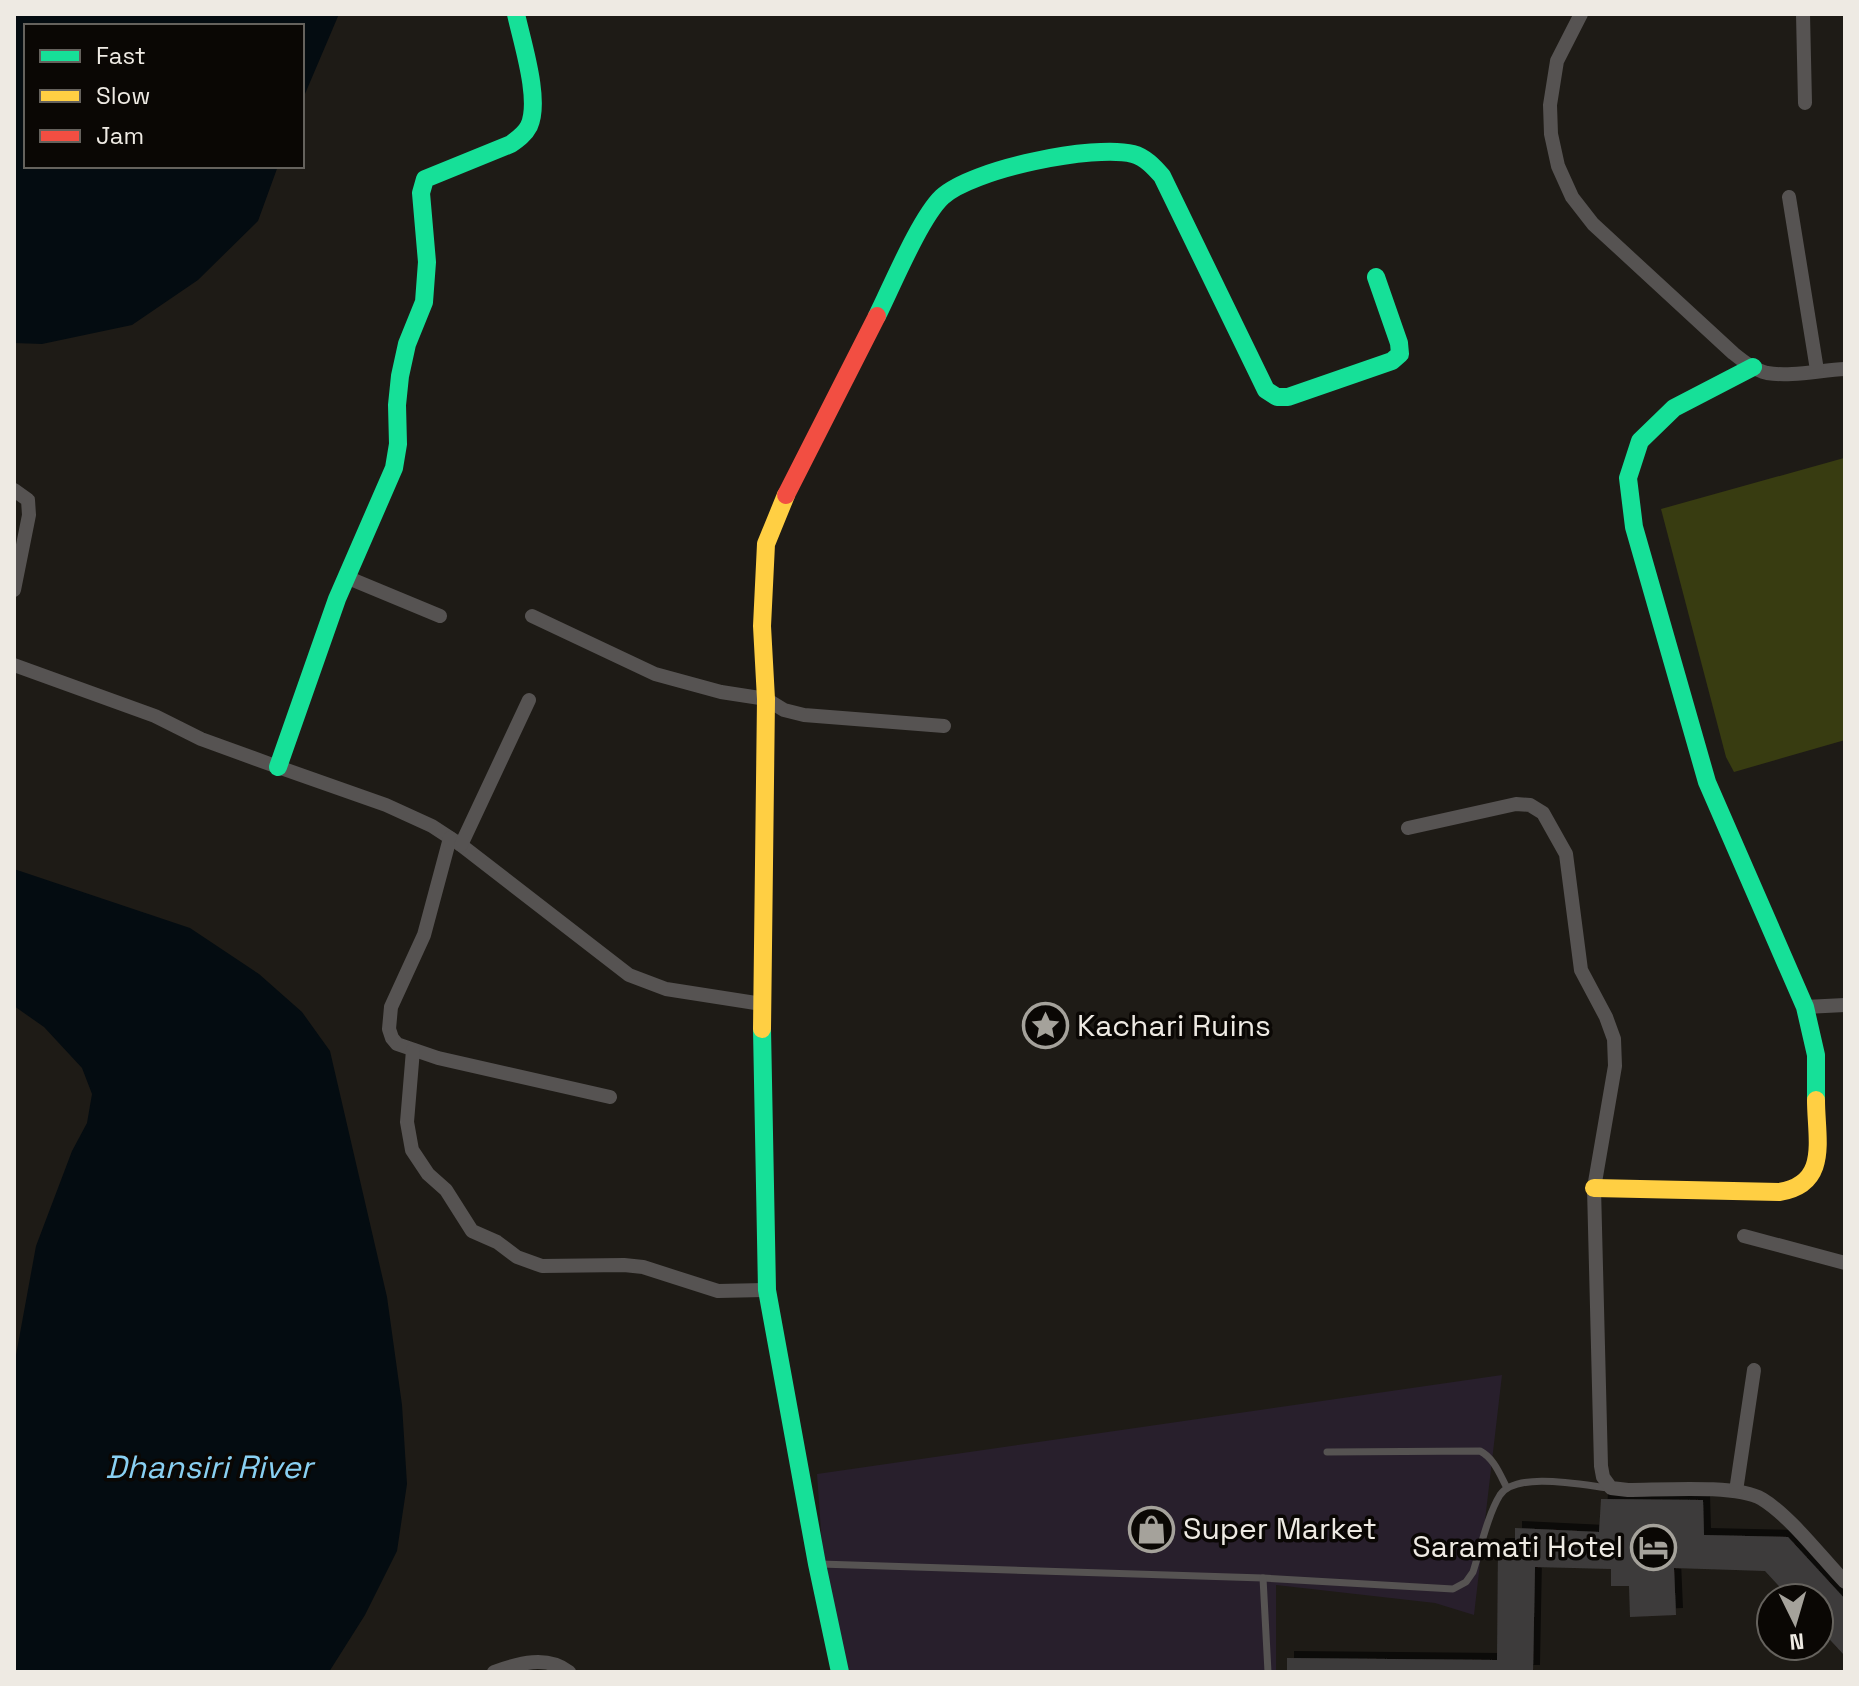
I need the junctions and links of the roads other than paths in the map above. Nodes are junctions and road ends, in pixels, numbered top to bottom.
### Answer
1 (516, 14) edge
2 (1581, 14) edge
3 (1803, 14) edge
4 (1805, 103) dead end
5 (1789, 197) dead end
6 (1376, 277) dead end
7 (1753, 367) junction
8 (1845, 369) edge
9 (1817, 370) junction
10 (14, 490) edge
11 (346, 577) junction
12 (14, 590) edge
13 (440, 616) dead end
14 (532, 616) dead end
15 (14, 665) edge
16 (766, 699) junction
17 (529, 700) dead end
18 (944, 726) dead end
19 (278, 767) junction
20 (1408, 828) dead end
21 (456, 842) junction
22 (762, 1004) junction
23 (1845, 1005) edge
24 (1805, 1007) junction
25 (413, 1050) junction
26 (610, 1097) dead end
27 (1594, 1188) junction
28 (1744, 1236) dead end
29 (1845, 1263) edge
30 (767, 1290) junction
31 (1754, 1370) dead end
32 (1327, 1452) dead end
33 (1507, 1488) junction
34 (1611, 1488) junction
35 (1736, 1491) junction
36 (817, 1564) junction
37 (1263, 1578) junction
38 (1845, 1582) edge
39 (494, 1672) edge
40 (569, 1672) edge
41 (840, 1672) edge
42 (1268, 1672) edge

1 - 11 street
2 - 7 street
3 - 4 street
5 - 9 street
6 - 16 street
7 - 9 street
7 - 24 street
8 - 9 street
10 - 12 street
11 - 13 street
11 - 19 street
14 - 16 street
15 - 19 street
16 - 18 street
16 - 22 street
17 - 21 street
19 - 21 street
20 - 27 street
21 - 22 street
21 - 25 street
22 - 30 street
23 - 24 street
24 - 27 street
25 - 26 street
25 - 30 street
27 - 34 street
28 - 29 street
30 - 36 street
31 - 35 street
32 - 33 lane
33 - 34 lane
33 - 37 lane
34 - 35 street
35 - 38 street
36 - 37 lane
36 - 41 street
37 - 42 lane
39 - 40 street

